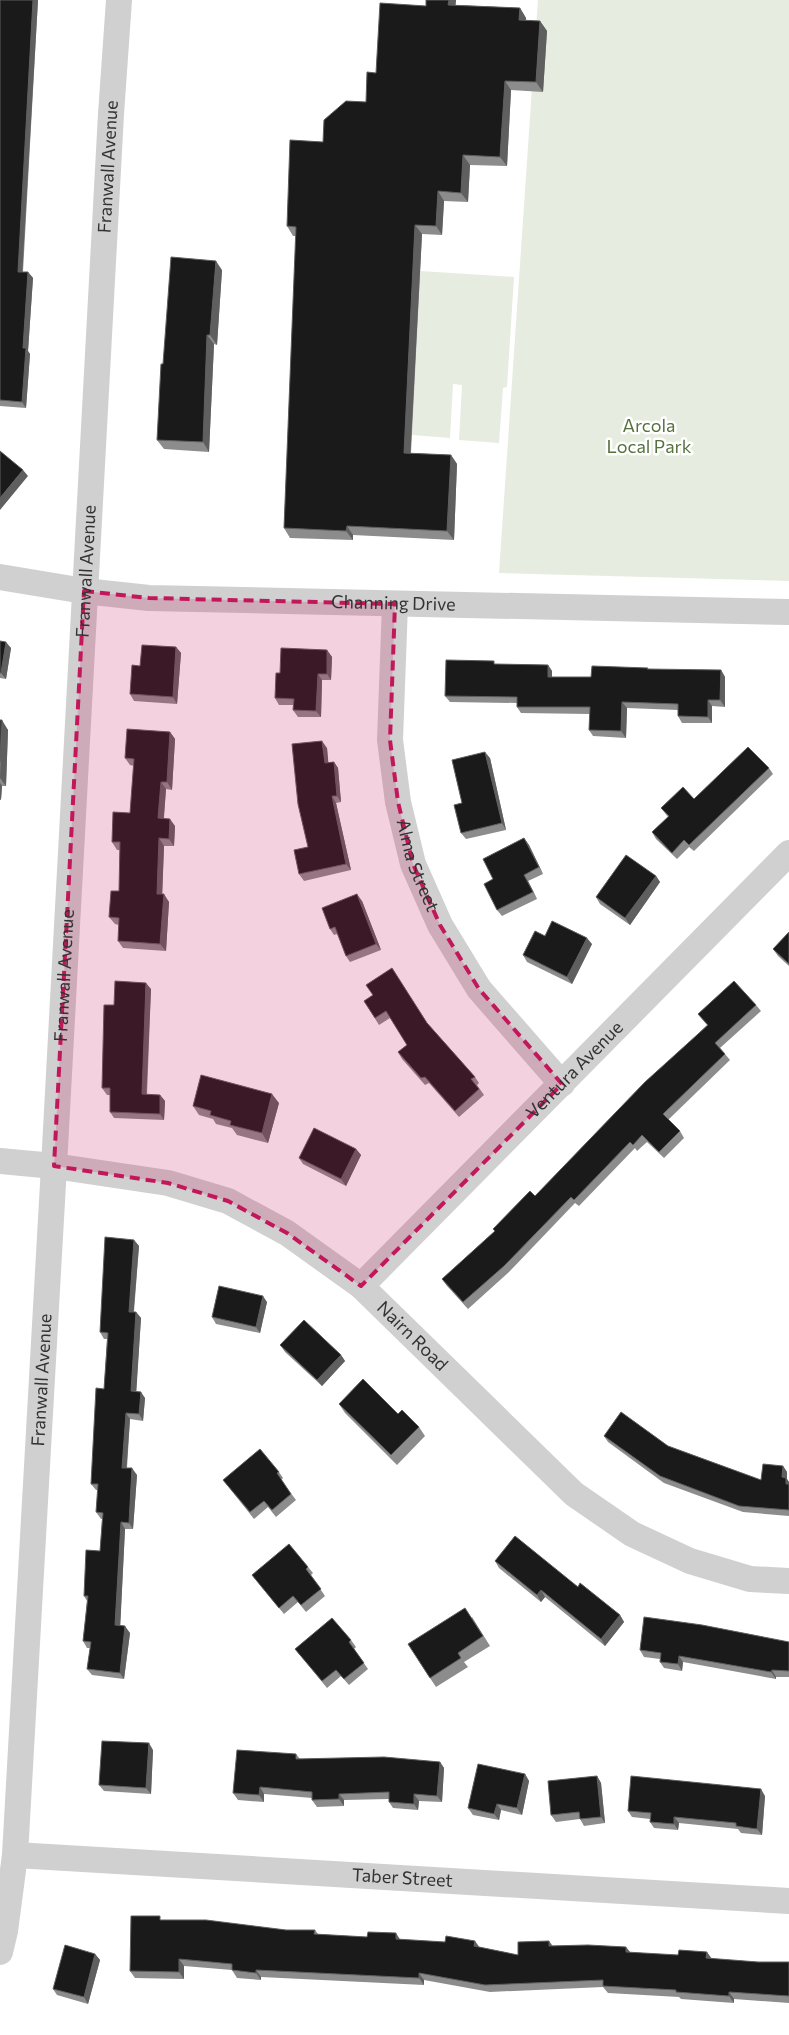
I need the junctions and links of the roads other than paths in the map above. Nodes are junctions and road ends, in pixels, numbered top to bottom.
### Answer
1 (119, 0) edge
2 (0, 577) edge
3 (84, 591) junction
4 (395, 604) junction
5 (789, 612) edge
6 (789, 853) edge
7 (562, 1084) junction
8 (0, 1161) edge
9 (54, 1166) junction
10 (361, 1286) junction
11 (789, 1581) edge
12 (15, 1854) junction
13 (789, 1901) edge
14 (0, 1952) edge

1 - 3 street, Franwall Avenue
2 - 3 street, Channing Drive
3 - 4 street, Channing Drive
3 - 9 street, Franwall Avenue
4 - 5 street, Channing Drive
4 - 7 street, Alma Street
6 - 7 street, Ventura Avenue
7 - 10 street, Ventura Avenue
8 - 9 street, Nairn Road
9 - 10 street, Nairn Road
9 - 12 street, Franwall Avenue
10 - 11 street, Nairn Road
12 - 13 street, Taber Street
12 - 14 street, Franwall Avenue

